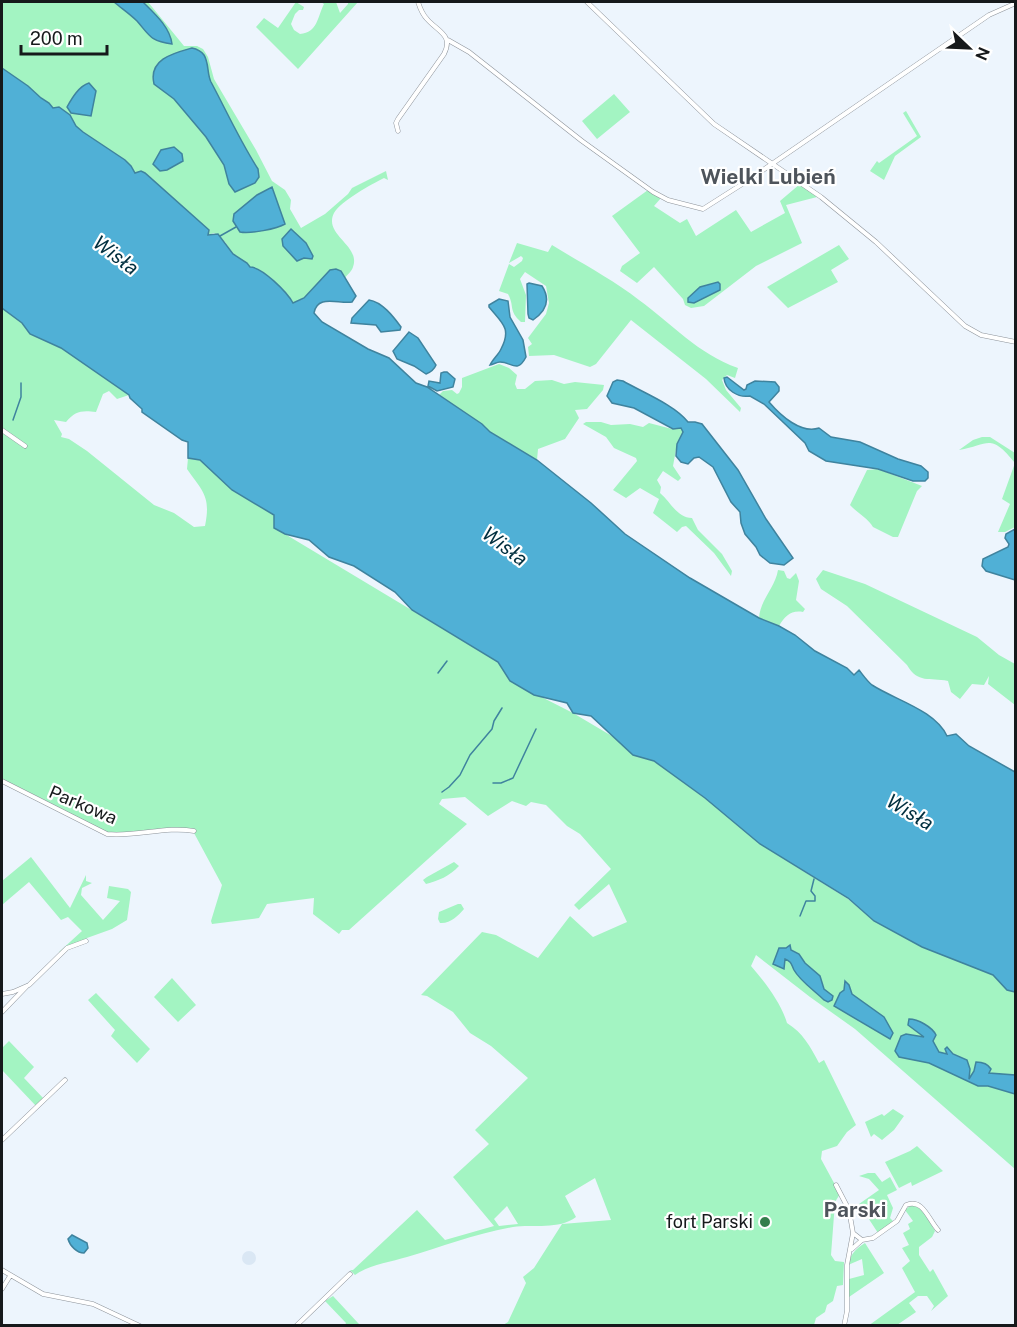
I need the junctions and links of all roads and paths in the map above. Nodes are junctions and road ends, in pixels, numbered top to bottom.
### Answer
1 (418, 2) edge
2 (587, 2) edge
3 (1016, 3) edge
4 (448, 40) junction
5 (398, 131) dead end
6 (772, 163) junction
7 (1016, 342) edge
8 (2, 430) edge
9 (25, 446) dead end
10 (2, 782) edge
11 (194, 831) dead end
12 (86, 941) dead end
13 (27, 986) junction
14 (2, 994) edge
15 (2, 1012) edge
16 (65, 1080) dead end
17 (2, 1140) edge
18 (836, 1185) dead end
19 (938, 1230) dead end
20 (853, 1233) junction
21 (862, 1240) junction
22 (851, 1250) junction
23 (2, 1270) edge
24 (351, 1275) dead end
25 (10, 1276) junction
26 (2, 1289) edge
27 (141, 1326) edge
28 (296, 1326) edge
29 (844, 1326) edge

1 - 4 street
2 - 6 street
3 - 6 street
4 - 5 street
4 - 6 street
6 - 7 street
8 - 9 street
10 - 11 street, Parkowa
12 - 13 street
13 - 14 street
13 - 15 street
16 - 17 street
18 - 20 street
19 - 21 street
20 - 21 street
20 - 22 street
21 - 22 street
22 - 29 street
23 - 25 street
24 - 28 street
25 - 26 street
25 - 27 street

